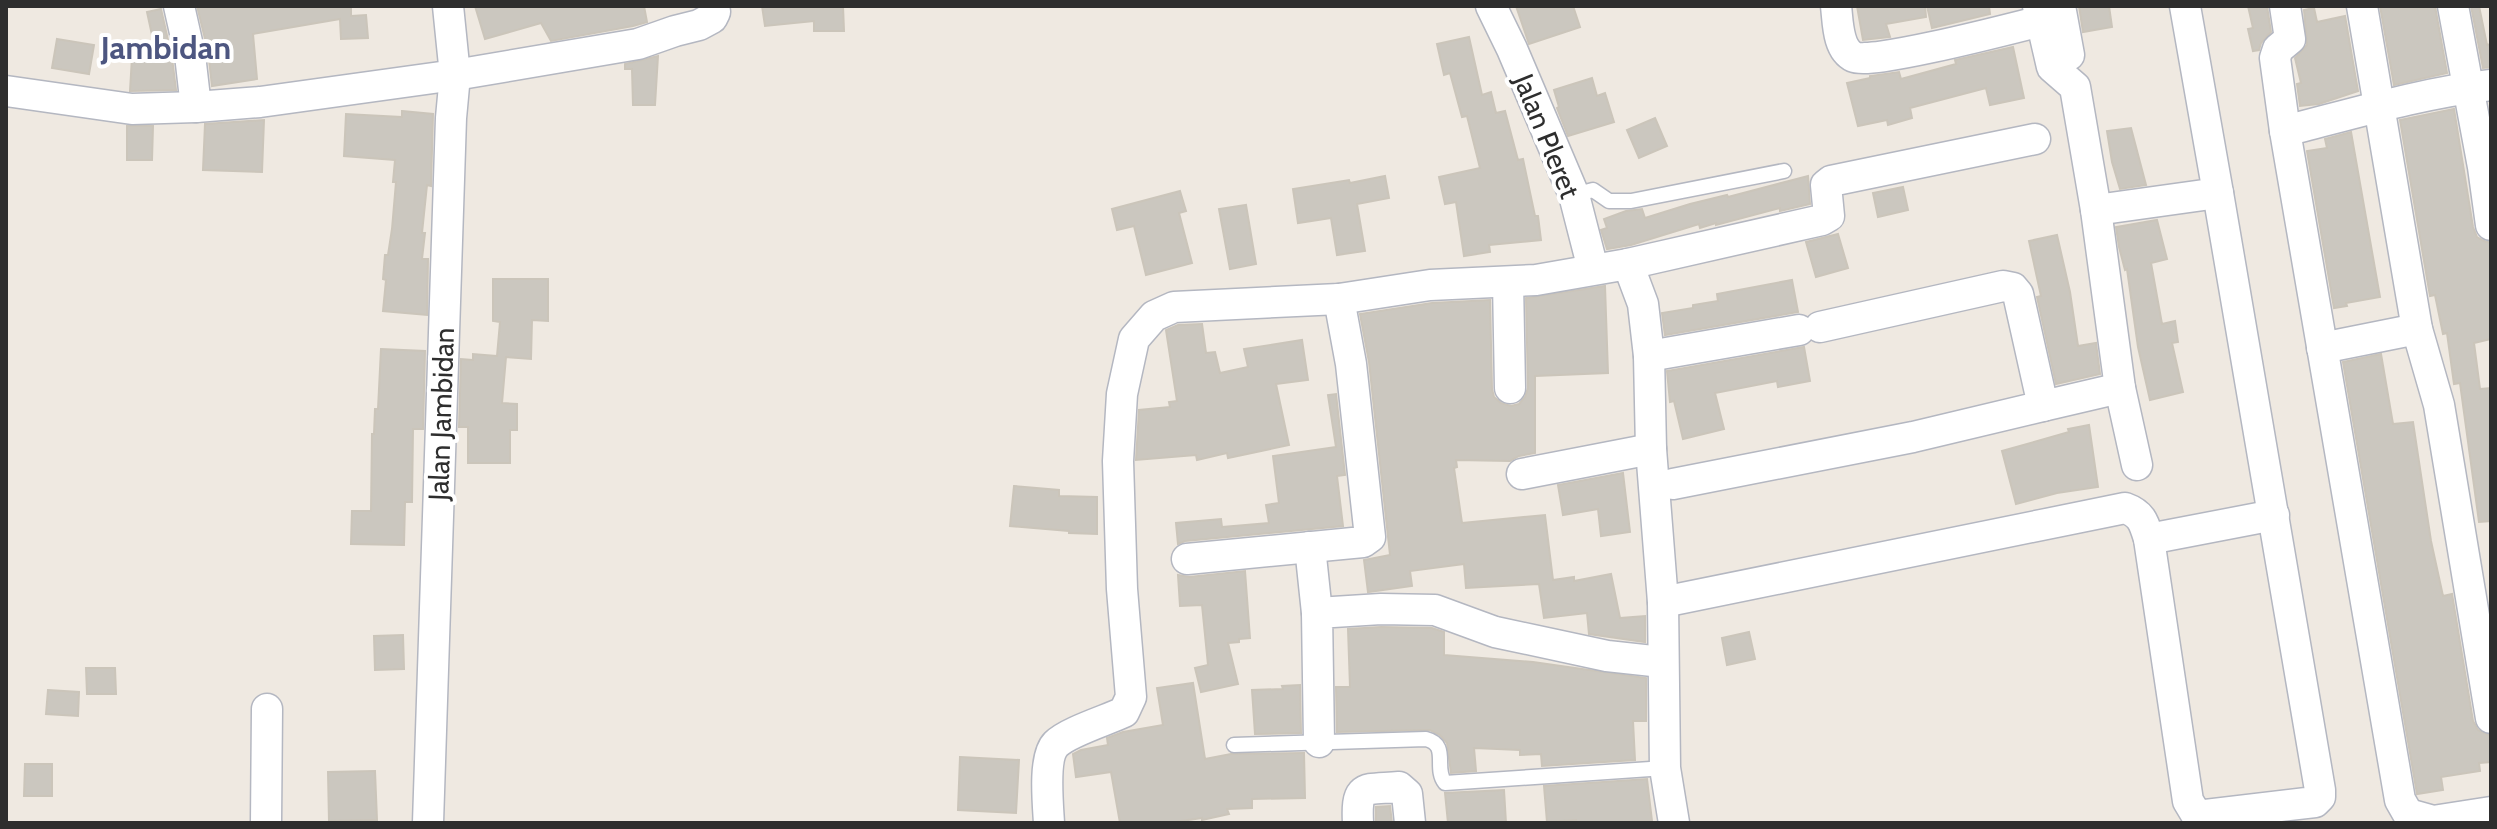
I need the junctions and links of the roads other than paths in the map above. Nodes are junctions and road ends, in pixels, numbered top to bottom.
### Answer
1 (179, 6) edge
2 (448, 6) edge
3 (714, 6) edge
4 (1491, 6) edge
5 (1836, 6) edge
6 (2185, 6) edge
7 (2285, 6) edge
8 (2362, 6) edge
9 (2453, 6) edge
10 (2046, 11) edge
11 (455, 75) junction
12 (2480, 86) edge
13 (6, 91) edge
14 (196, 107) junction
15 (2381, 107) junction
16 (2285, 131) junction
17 (2035, 139) dead end
18 (1784, 171) dead end
19 (2218, 193) junction
20 (1574, 195) junction
21 (2096, 210) junction
22 (2491, 225) edge
23 (1628, 264) junction
24 (1593, 269) junction
25 (1508, 282) junction
26 (1339, 299) junction
27 (2417, 329) junction
28 (2322, 348) junction
29 (1649, 356) junction
30 (1510, 388) dead end
31 (2120, 388) junction
32 (2043, 406) junction
33 (1651, 449) junction
34 (2137, 465) dead end
35 (1522, 474) dead end
36 (1673, 484) dead end
37 (2274, 515) junction
38 (2149, 539) junction
39 (1310, 547) junction
40 (1187, 559) dead end
41 (2480, 576) edge
42 (1663, 602) junction
43 (1317, 613) junction
44 (1662, 662) junction
45 (267, 709) dead end
46 (2491, 718) edge
47 (1319, 742) junction
48 (1234, 745) dead end
49 (1665, 768) junction
50 (2491, 812) edge
51 (266, 823) edge
52 (428, 823) edge
53 (1049, 823) edge
54 (1358, 823) edge
55 (1410, 823) edge
56 (1674, 823) edge

1 - 14 street
2 - 11 street, Jalan Jambidan
3 - 11 street
4 - 20 street, Jalan Pleret
5 - 10 street
6 - 19 street
7 - 16 street
8 - 15 street
9 - 12 street
10 - 21 street
11 - 14 street
11 - 52 street, Jalan Jambidan
12 - 15 street
12 - 22 street
13 - 14 street
15 - 16 street
15 - 27 street
16 - 28 street
17 - 23 street
18 - 20 lane
19 - 21 street
19 - 37 street
20 - 24 street, Jalan Pleret
21 - 31 street
23 - 24 street
23 - 29 street
24 - 25 street
25 - 26 street
25 - 30 street
26 - 39 street
26 - 53 street
27 - 28 street
27 - 41 street
28 - 50 street
29 - 32 street
29 - 33 street
31 - 32 street
31 - 34 street
32 - 36 street
33 - 35 street
33 - 42 street
37 - 38 street
37 - 38 street
38 - 42 street
39 - 40 street
39 - 43 street
41 - 46 street
42 - 44 street
43 - 44 street
43 - 47 street
44 - 49 street
45 - 51 street
47 - 48 lane
47 - 49 lane
49 - 56 street
54 - 55 street

